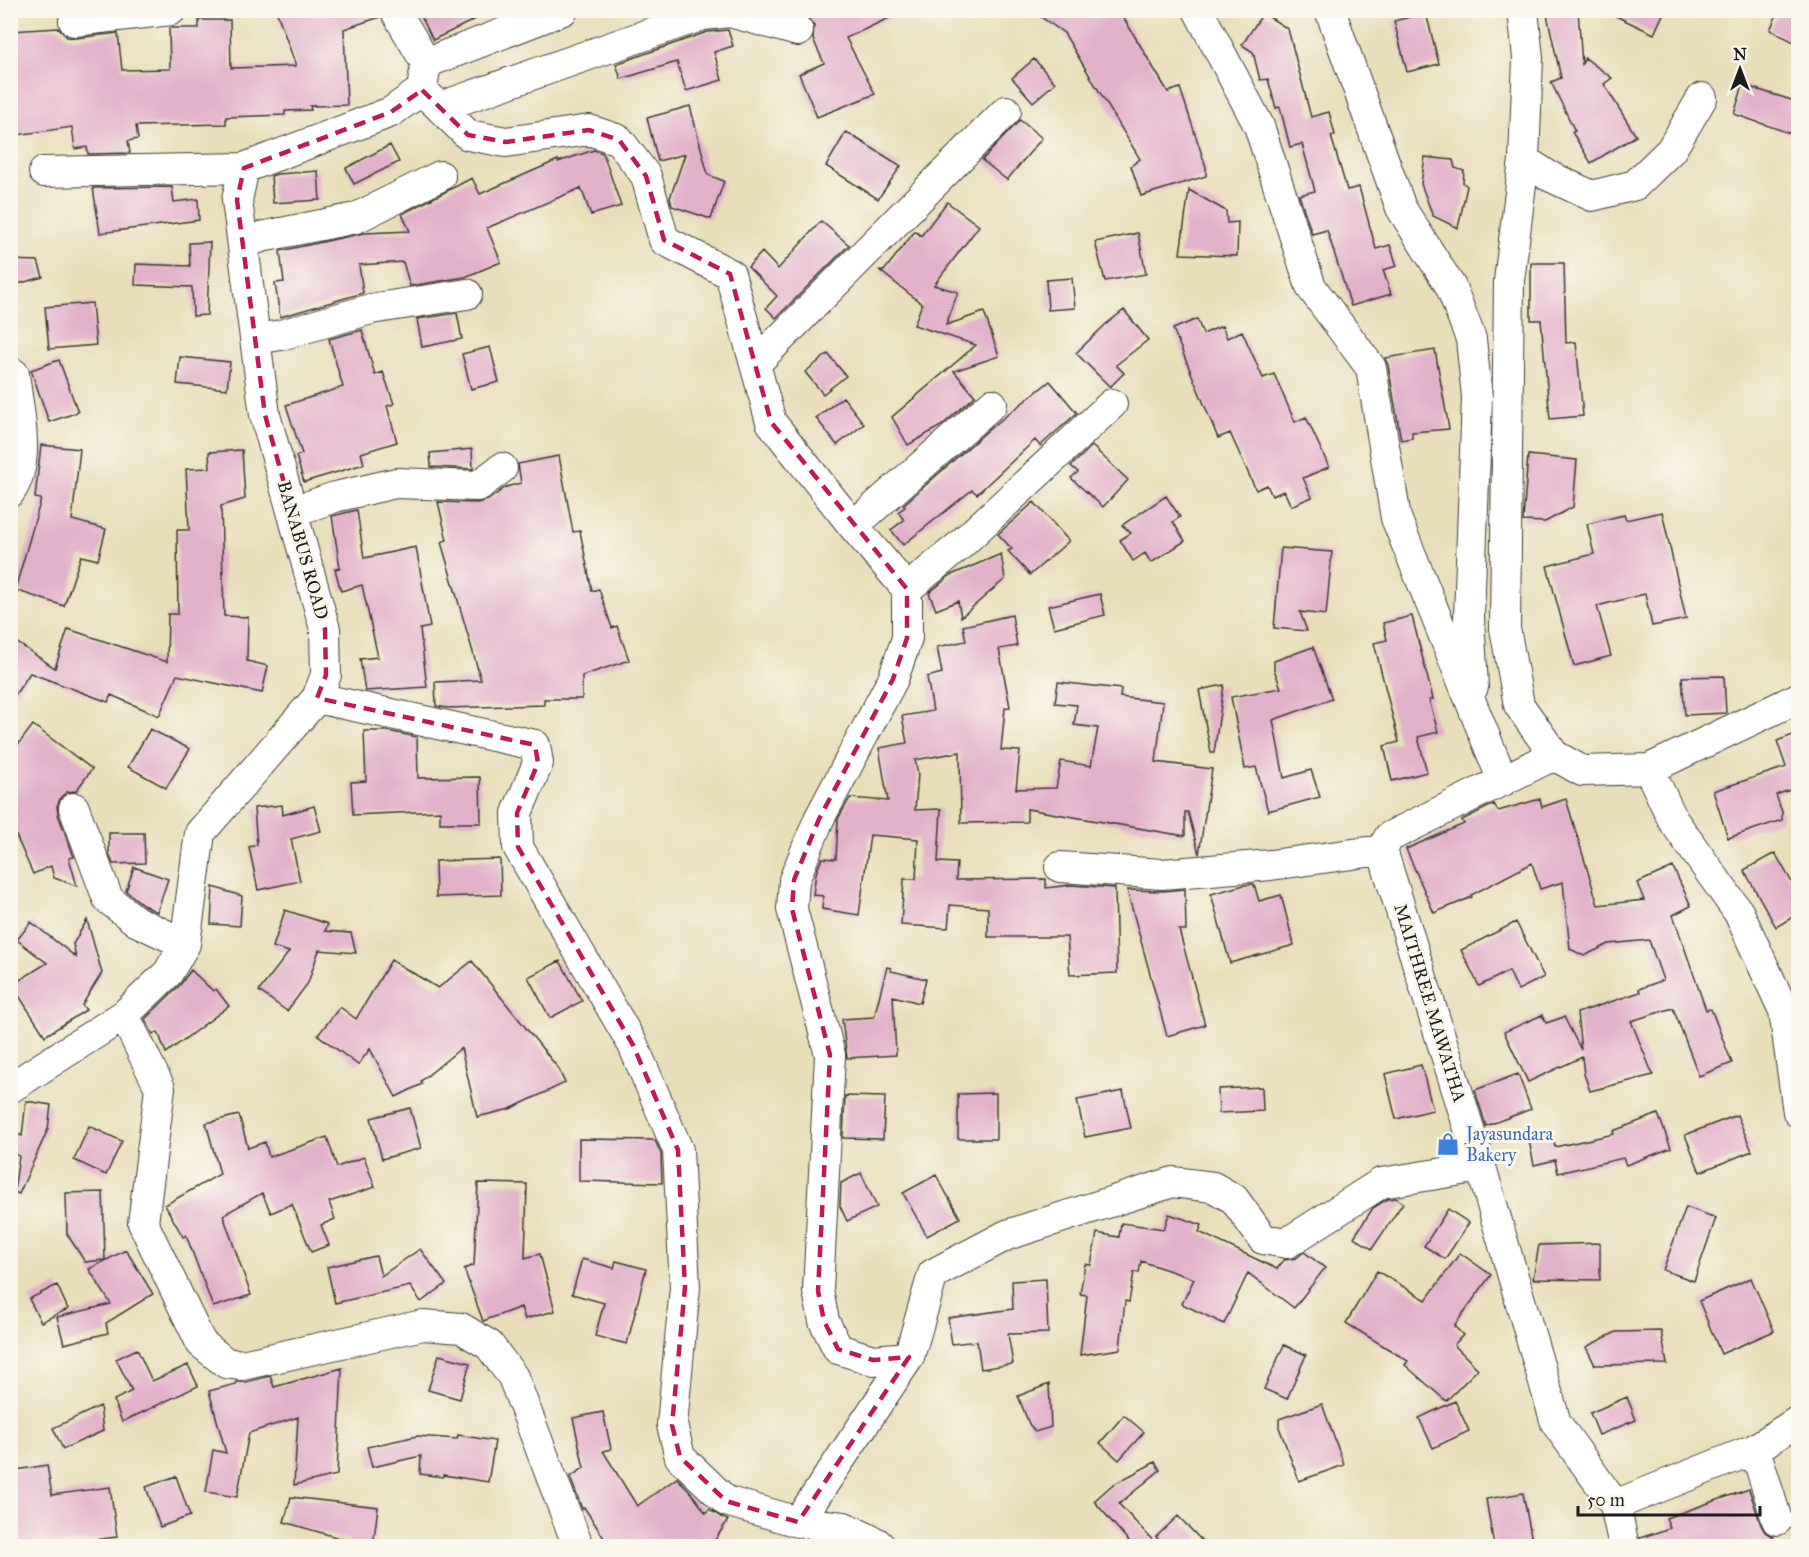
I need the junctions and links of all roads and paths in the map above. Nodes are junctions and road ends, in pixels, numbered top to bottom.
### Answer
1 (171, 10) edge
2 (395, 10) edge
3 (563, 10) edge
4 (1198, 10) edge
5 (1330, 10) edge
6 (1522, 10) edge
7 (75, 21) dead end
8 (798, 31) dead end
9 (430, 87) junction
10 (1702, 98) dead end
11 (1006, 111) dead end
12 (1524, 160) junction
13 (244, 168) junction
14 (44, 172) dead end
15 (440, 176) dead end
16 (243, 244) junction
17 (467, 294) dead end
18 (256, 339) junction
19 (755, 364) junction
20 (14, 374) dead end
21 (992, 404) dead end
22 (1112, 404) dead end
23 (502, 468) dead end
24 (10, 492) edge
25 (292, 512) junction
26 (853, 526) junction
27 (907, 589) junction
28 (316, 698) junction
29 (1798, 698) edge
30 (1474, 711) junction
31 (1554, 755) junction
32 (1649, 769) junction
33 (1503, 781) junction
34 (74, 808) dead end
35 (1382, 850) junction
36 (1060, 867) dead end
37 (185, 944) junction
38 (124, 1015) junction
39 (10, 1088) edge
40 (1798, 1112) edge
41 (1481, 1167) junction
42 (909, 1357) junction
43 (1798, 1421) edge
44 (1755, 1449) junction
45 (1615, 1505) junction
46 (1777, 1520) dead end
47 (798, 1522) junction
48 (578, 1546) edge
49 (880, 1546) edge
50 (1624, 1546) edge

1 - 7 street
2 - 9 street
3 - 9 street
4 - 30 street
5 - 30 street
6 - 12 street
8 - 9 street
9 - 13 street
9 - 19 street
10 - 12 street
11 - 19 street
12 - 31 street
13 - 14 street
13 - 16 street, BANABUS ROAD
15 - 16 street
16 - 18 street, BANABUS ROAD
17 - 18 street
18 - 25 street, BANABUS ROAD
19 - 26 street
20 - 24 street
21 - 26 street
22 - 27 street
23 - 25 street
25 - 28 street, BANABUS ROAD
26 - 27 street
27 - 42 street
28 - 37 street, BANABUS ROAD
28 - 47 street
29 - 32 street
30 - 33 street
31 - 32 street
31 - 33 street
32 - 40 street
33 - 35 street
34 - 37 street
35 - 36 street
35 - 41 street, MAITHREE MAWATHA
37 - 38 street, BANABUS ROAD
38 - 39 street, BANABUS ROAD
38 - 48 street
41 - 42 street
41 - 45 street, MAITHREE MAWATHA
42 - 47 street
43 - 44 street
44 - 45 street
44 - 46 street
45 - 50 street
47 - 49 street

